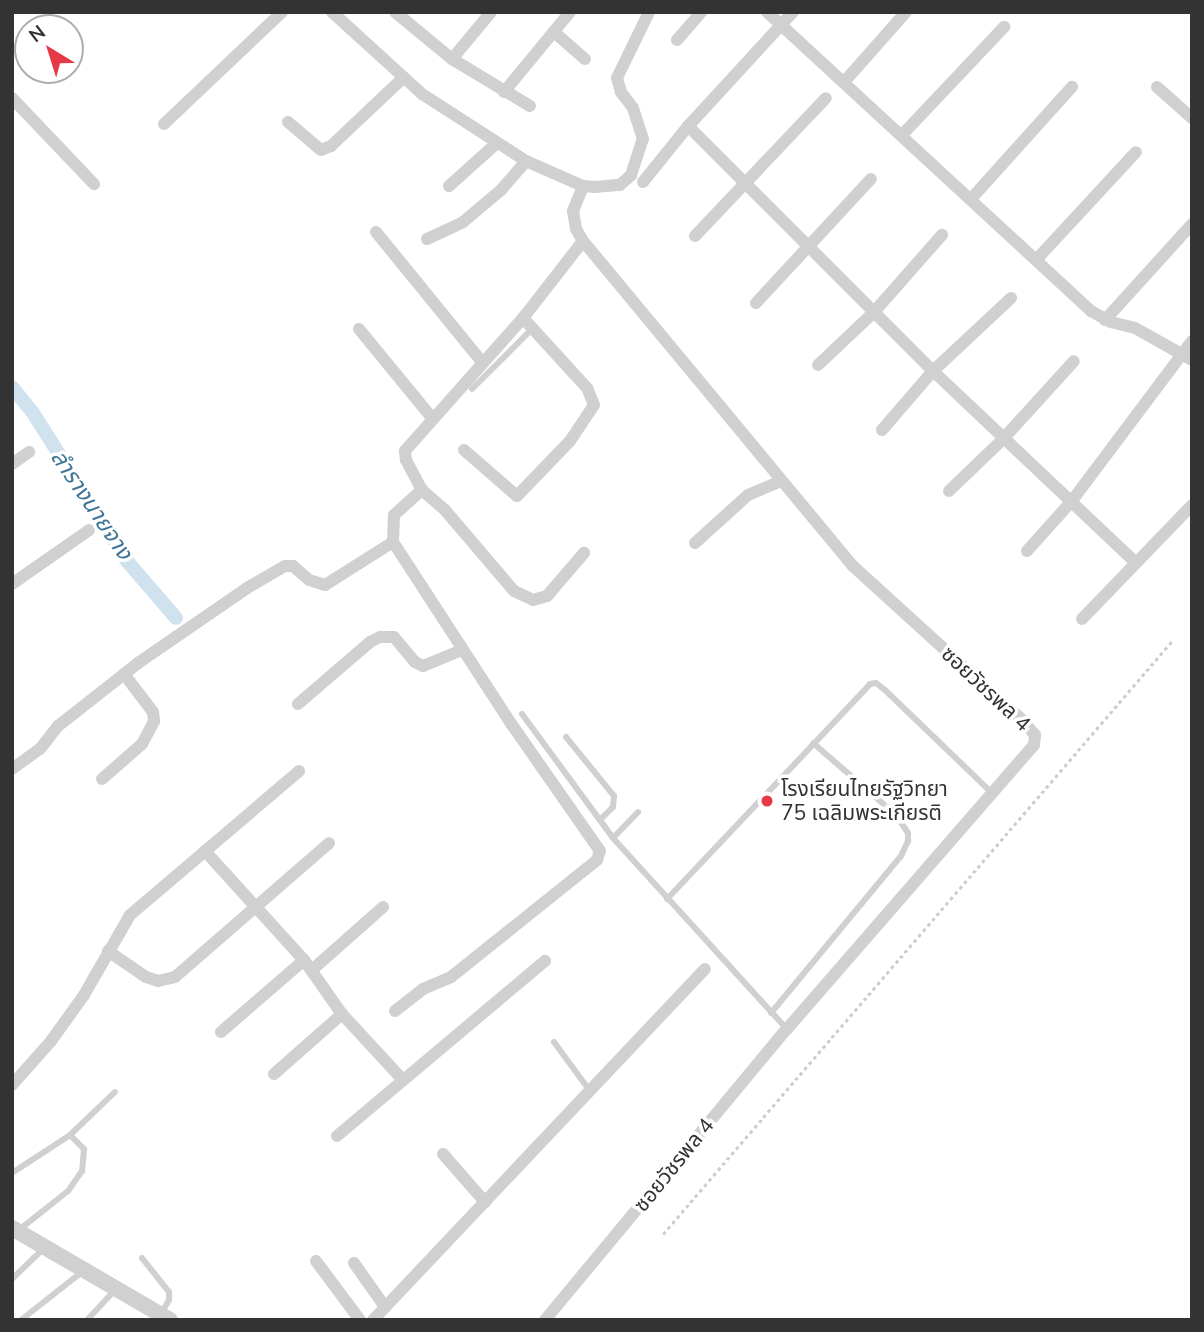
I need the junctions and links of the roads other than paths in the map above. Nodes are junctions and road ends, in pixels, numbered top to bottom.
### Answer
1 (282, 12) edge
2 (332, 12) edge
3 (491, 12) edge
4 (570, 12) edge
5 (649, 12) edge
6 (701, 12) edge
7 (767, 12) edge
8 (793, 12) edge
9 (906, 12) edge
10 (403, 15) edge
11 (780, 25) junction
12 (1004, 27) dead end
13 (554, 32) junction
14 (677, 40) dead end
15 (585, 59) dead end
16 (452, 60) junction
17 (404, 77) junction
18 (845, 81) junction
19 (1157, 87) dead end
20 (1072, 88) dead end
21 (504, 92) junction
22 (12, 98) edge
23 (826, 98) dead end
24 (530, 106) dead end
25 (1192, 118) edge
26 (288, 122) dead end
27 (164, 124) dead end
28 (688, 126) junction
29 (902, 135) junction
30 (498, 143) junction
31 (1136, 152) dead end
32 (526, 161) junction
33 (871, 179) dead end
34 (643, 182) dead end
35 (743, 183) junction
36 (94, 184) dead end
37 (449, 186) dead end
38 (583, 186) junction
39 (971, 199) junction
40 (1192, 224) edge
41 (376, 232) dead end
42 (942, 235) dead end
43 (695, 236) dead end
44 (427, 239) dead end
45 (583, 241) junction
46 (808, 247) junction
47 (1036, 260) junction
48 (1011, 298) dead end
49 (757, 303) dead end
50 (874, 312) junction
51 (523, 318) junction
52 (1105, 320) junction
53 (533, 328) junction
54 (359, 329) dead end
55 (1192, 341) edge
56 (1187, 356) edge
57 (1074, 361) dead end
58 (482, 362) junction
59 (818, 365) dead end
60 (933, 371) junction
61 (472, 389) dead end
62 (432, 418) junction
63 (882, 430) dead end
64 (1003, 439) junction
65 (464, 450) dead end
66 (29, 452) dead end
67 (12, 464) edge
68 (781, 481) junction
69 (422, 490) junction
70 (949, 491) dead end
71 (1071, 502) junction
72 (1192, 505) edge
73 (89, 530) dead end
74 (393, 542) junction
75 (695, 543) dead end
76 (1027, 551) dead end
77 (584, 553) dead end
78 (1136, 563) junction
79 (12, 584) edge
80 (1082, 619) dead end
81 (462, 650) junction
82 (124, 674) junction
83 (298, 704) dead end
84 (522, 714) dead end
85 (566, 737) dead end
86 (813, 743) junction
87 (12, 769) edge
88 (299, 771) dead end
89 (102, 779) dead end
90 (992, 793) junction
91 (638, 812) dead end
92 (600, 820) junction
93 (613, 838) junction
94 (329, 843) dead end
95 (205, 850) junction
96 (667, 899) junction
97 (255, 906) junction
98 (383, 907) dead end
99 (108, 951) junction
100 (545, 961) dead end
101 (308, 965) junction
102 (705, 969) dead end
103 (395, 1011) dead end
104 (771, 1013) junction
105 (342, 1014) junction
106 (787, 1028) junction
107 (221, 1031) dead end
108 (554, 1042) dead end
109 (274, 1074) dead end
110 (403, 1080) junction
111 (12, 1085) edge
112 (590, 1091) junction
113 (115, 1093) dead end
114 (70, 1135) junction
115 (337, 1136) dead end
116 (443, 1154) dead end
117 (12, 1173) edge
118 (485, 1202) junction
119 (14, 1232) edge
120 (45, 1247) junction
121 (142, 1258) dead end
122 (316, 1261) dead end
123 (354, 1263) dead end
124 (84, 1270) junction
125 (12, 1279) edge
126 (117, 1289) junction
127 (385, 1307) junction
128 (165, 1317) edge
129 (21, 1320) edge
130 (86, 1320) edge
131 (360, 1320) edge
132 (373, 1320) edge
133 (545, 1320) edge

1 - 27 street
2 - 17 street
3 - 16 street
4 - 13 street
5 - 38 street
6 - 14 street
7 - 11 street
8 - 11 street
9 - 18 street
10 - 16 street
11 - 18 street
11 - 28 street
12 - 29 street
13 - 15 street
13 - 21 street
16 - 21 street
17 - 26 street
17 - 30 street
18 - 29 street
19 - 25 street
20 - 39 street
21 - 24 street
22 - 36 street
23 - 35 street
28 - 34 street
28 - 35 street
29 - 39 street
30 - 32 street
30 - 37 street
31 - 47 street
32 - 38 street
32 - 44 street
33 - 46 street
35 - 43 street
35 - 46 street
38 - 45 street, ซอยวัชรพล 4
39 - 47 street
40 - 52 street
41 - 58 street
42 - 50 street
45 - 51 street
45 - 68 street, ซอยวัชรพล 4
46 - 49 street
46 - 50 street
47 - 52 street
48 - 60 street
50 - 59 street
50 - 60 street
51 - 53 street
51 - 58 street
52 - 56 street
53 - 61 lane
53 - 65 street
54 - 62 street
55 - 56 street
56 - 71 street
57 - 64 street
58 - 62 street
60 - 63 street
60 - 64 street
62 - 69 street
64 - 70 street
64 - 71 street
66 - 67 street
68 - 75 street
68 - 90 street, ซอยวัชรพล 4
69 - 74 street
69 - 77 street
71 - 76 street
71 - 78 street
72 - 78 street
73 - 79 street
74 - 81 street
74 - 82 street
78 - 80 street
81 - 83 street
81 - 103 street
82 - 87 street
82 - 89 street
84 - 92 lane
85 - 92 lane
86 - 90 lane
86 - 96 lane
86 - 104 lane
88 - 95 street
90 - 106 street, ซอยวัชรพล 4
91 - 93 lane
92 - 93 lane
93 - 96 lane
94 - 97 street
95 - 97 street
95 - 99 street
96 - 104 lane
97 - 99 street
97 - 101 street
98 - 101 street
99 - 111 street
100 - 110 street
101 - 105 street
101 - 107 street
102 - 112 street
104 - 106 lane
105 - 109 street
105 - 110 street
106 - 133 street, ซอยวัชรพล 4
108 - 112 lane
110 - 115 street
112 - 118 street
113 - 114 lane
114 - 117 lane
114 - 119 lane
116 - 118 street
118 - 127 street
119 - 120 street
120 - 124 street
120 - 125 lane
121 - 128 lane
122 - 131 street
123 - 127 street
124 - 126 street
124 - 129 lane
126 - 128 street
126 - 130 lane
127 - 132 street

